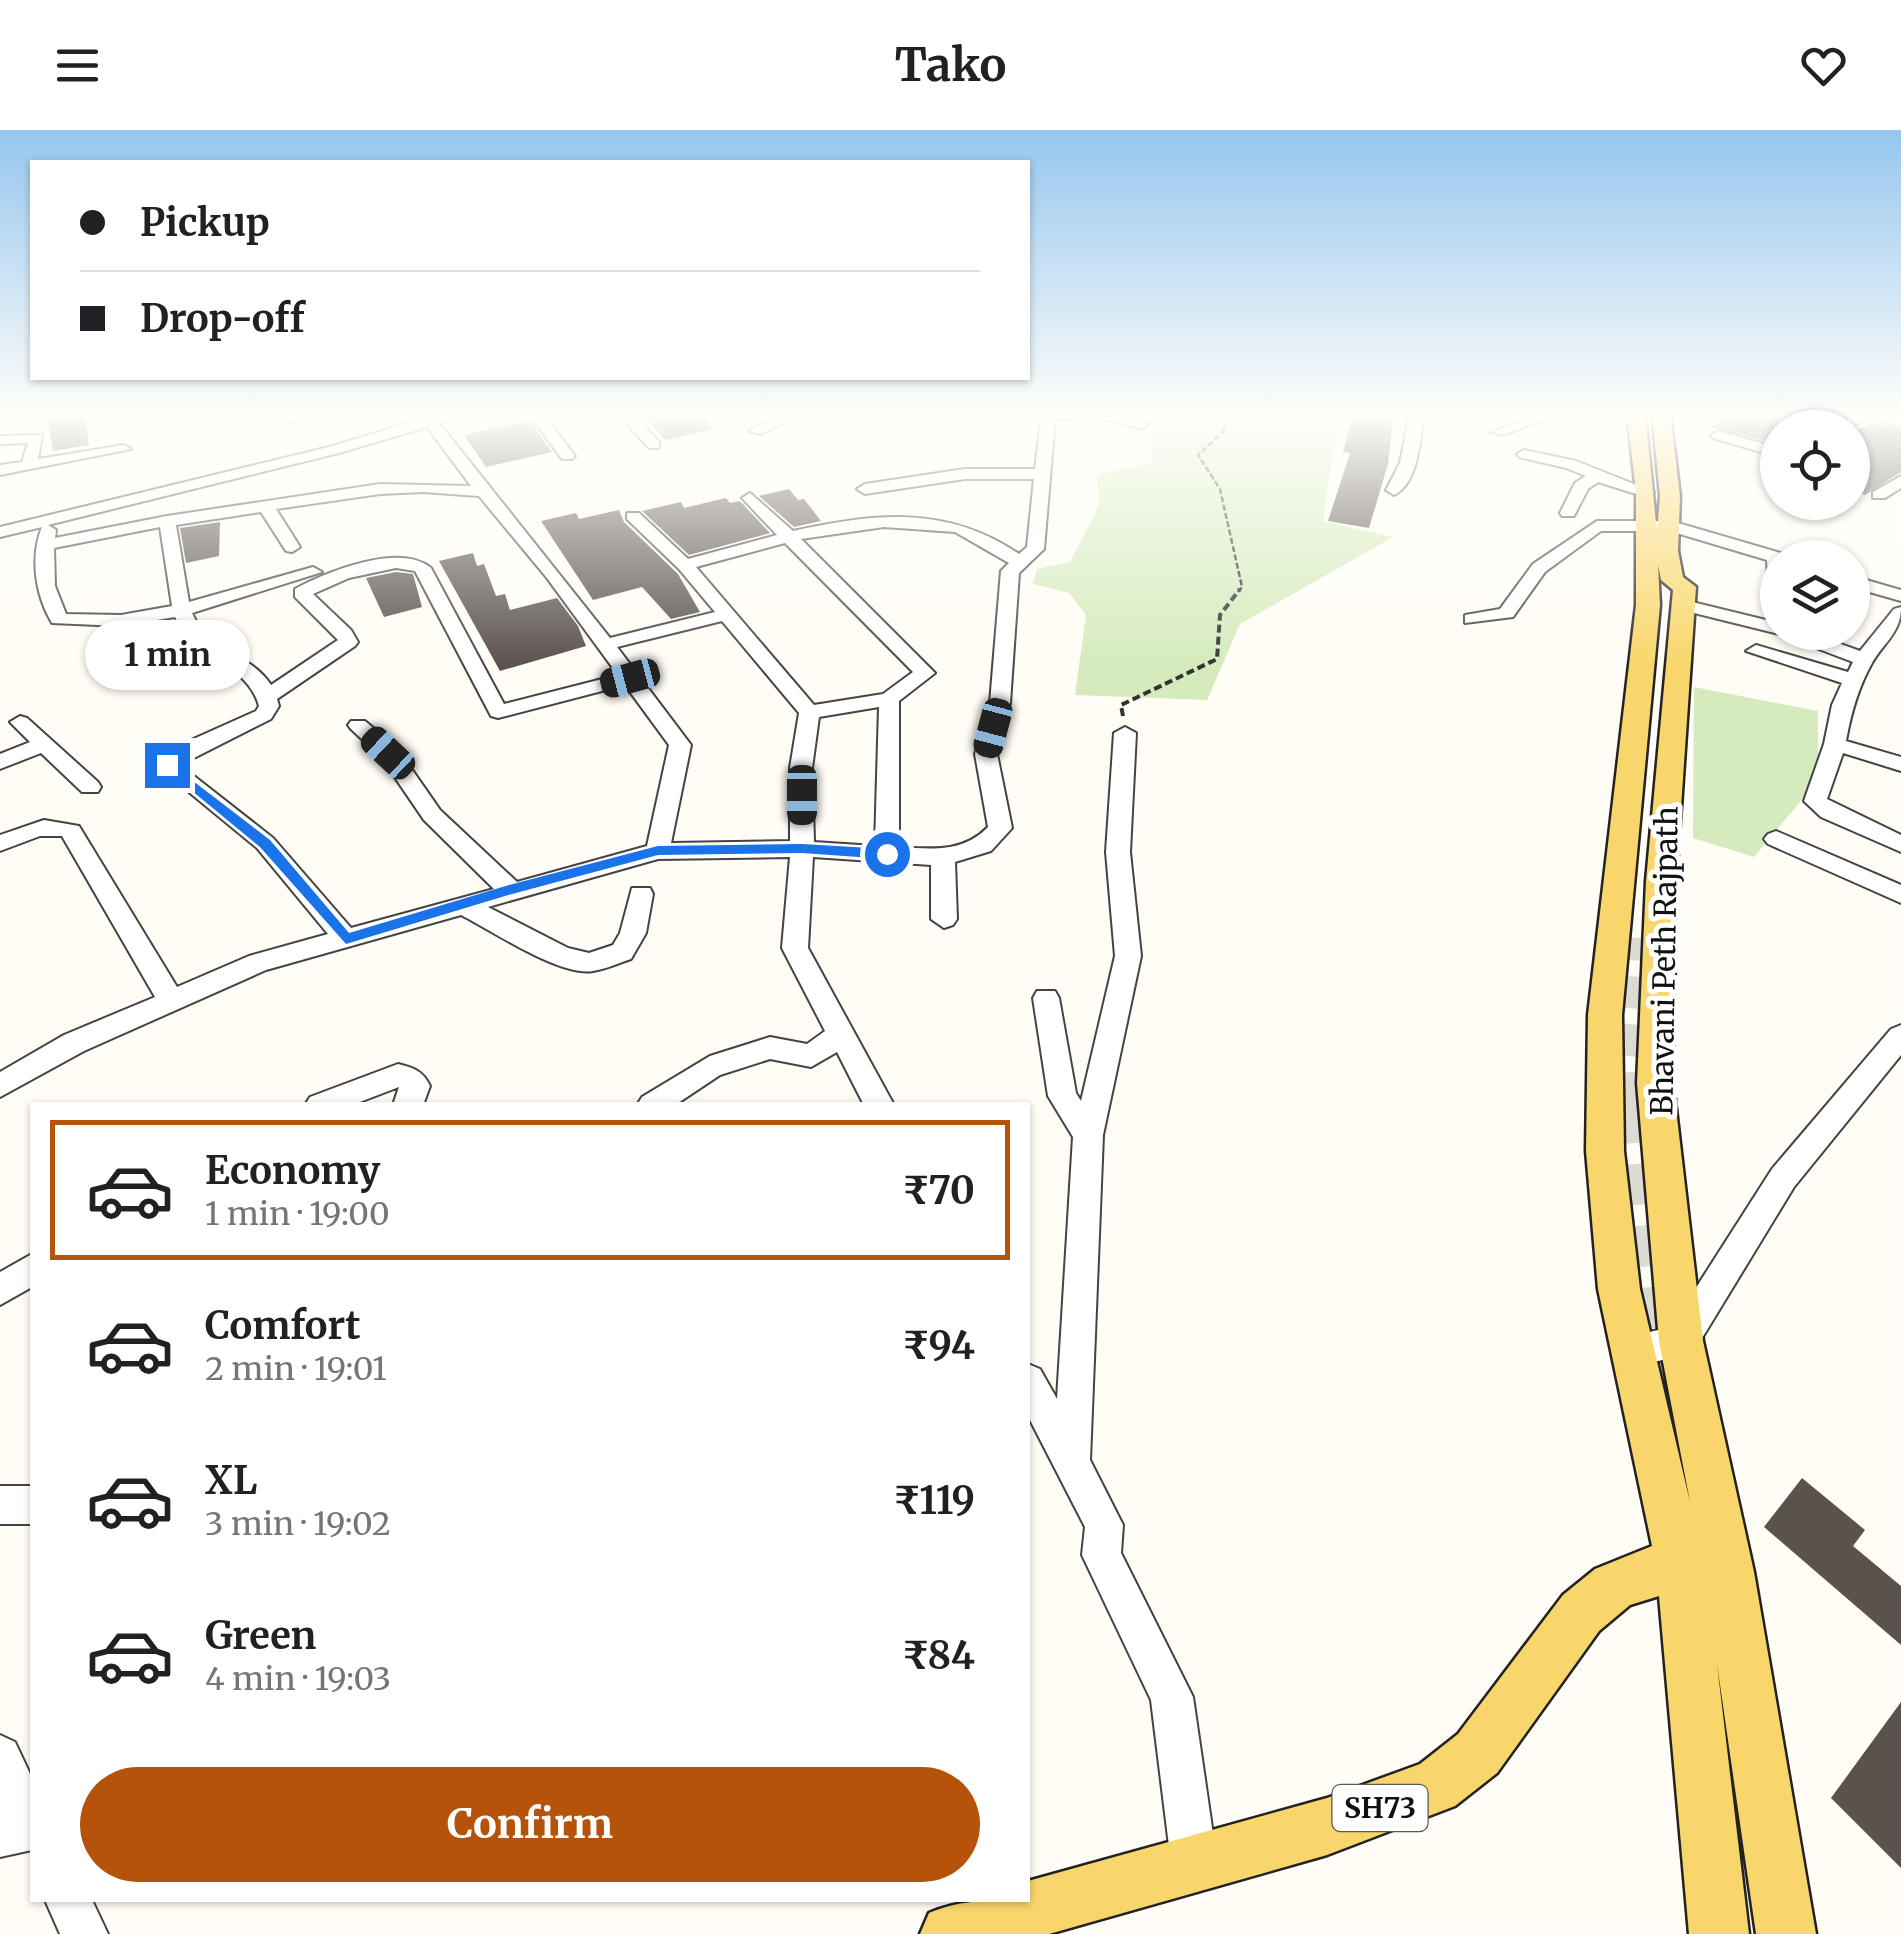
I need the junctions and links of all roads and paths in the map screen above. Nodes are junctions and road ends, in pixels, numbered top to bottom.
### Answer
1 (174, 497) edge
2 (330, 497) edge
3 (488, 497) edge
4 (1040, 497) edge
5 (1222, 497) edge
6 (1576, 497) edge
7 (1633, 497) edge
8 (1651, 497) edge
9 (1655, 497) edge
10 (750, 498) dead end
11 (266, 506) junction
12 (1568, 513) dead end
13 (1654, 514) junction
14 (634, 516) dead end
15 (49, 520) junction
16 (167, 521) junction
17 (0, 532) edge
18 (791, 537) junction
19 (45, 546) junction
20 (292, 547) dead end
21 (1760, 551) edge
22 (1020, 562) junction
23 (685, 565) junction
24 (313, 572) dead end
25 (1870, 587) edge
26 (1678, 592) junction
27 (1901, 596) edge
28 (182, 607) junction
29 (728, 614) junction
30 (1901, 614) edge
31 (1472, 619) dead end
32 (1760, 622) edge
33 (604, 645) junction
34 (1838, 650) edge
35 (1756, 651) dead end
36 (1864, 659) junction
37 (630, 678) junction
38 (1852, 680) junction
39 (268, 696) junction
40 (889, 699) junction
41 (808, 712) junction
42 (20, 722) dead end
43 (358, 725) dead end
44 (1125, 733) joint
45 (44, 744) junction
46 (1835, 744) junction
47 (0, 762) edge
48 (1901, 764) edge
49 (90, 787) dead end
50 (1776, 839) dead end
51 (0, 843) edge
52 (1901, 844) edge
53 (802, 848) junction
54 (658, 851) junction
55 (887, 854) junction
56 (943, 858) junction
57 (509, 890) junction
58 (641, 894) dead end
59 (1901, 895) edge
60 (461, 904) junction
61 (944, 920) dead end
62 (1638, 938) tunnel mouth
63 (346, 939) junction
64 (1046, 998) dead end
65 (171, 1001) junction
66 (841, 1034) junction
67 (1901, 1036) edge
68 (0, 1086) edge
69 (328, 1102) edge
70 (409, 1102) edge
71 (657, 1102) edge
72 (877, 1102) edge
73 (1088, 1135) junction
74 (30, 1270) edge
75 (0, 1290) edge
76 (1681, 1341) junction
77 (1632, 1351) junction
78 (1030, 1385) edge
79 (1071, 1462) junction
80 (30, 1505) edge
81 (0, 1506) edge
82 (1705, 1570) junction
83 (0, 1757) edge
84 (30, 1823) edge
85 (30, 1828) edge
86 (0, 1836) edge
87 (1194, 1862) junction
88 (69, 1902) edge
89 (84, 1934) edge
90 (950, 1934) edge
91 (1719, 1934) edge
92 (1786, 1934) edge

1 - 15 street
2 - 11 street
3 - 33 street
4 - 22 street
5 - 44 path
6 - 12 street
7 - 13 street
8 - 13 main road
9 - 13 main road, Bhavani Peth Rajpath
10 - 18 street
11 - 16 street
11 - 20 street
13 - 21 street
13 - 26 main road, Bhavani Peth Rajpath
13 - 31 street
13 - 77 main road
14 - 23 street
15 - 17 street
15 - 19 street
16 - 19 street
16 - 28 street
18 - 22 street
18 - 23 street
18 - 40 street
19 - 28 street
22 - 56 street
23 - 29 street
24 - 28 street
25 - 27 street
26 - 32 street
26 - 62 main road
26 - 76 main road, Bhavani Peth Rajpath
28 - 39 street
29 - 33 street
29 - 41 street
30 - 36 street
33 - 37 street
34 - 36 street
35 - 38 street
36 - 38 street
37 - 39 street
37 - 54 street
38 - 46 street
39 - 63 street
40 - 41 street
40 - 55 street
41 - 53 street
42 - 45 street
43 - 57 street
44 - 73 street
45 - 47 street
45 - 49 street
46 - 48 street
46 - 52 street
50 - 59 street
51 - 65 street
53 - 54 street
53 - 55 street
53 - 66 street
54 - 57 street
55 - 56 street
56 - 61 street
57 - 60 street
58 - 60 street
60 - 63 street
63 - 65 street
64 - 73 street
65 - 68 street
66 - 71 street
66 - 72 street
67 - 76 street
69 - 70 street
73 - 79 street
74 - 75 street
76 - 77 street
76 - 82 main road, Bhavani Peth Rajpath
77 - 82 main road
78 - 79 street
79 - 87 street
80 - 81 street
82 - 87 main road, SH73
82 - 91 main road
82 - 92 main road
83 - 84 street
85 - 86 street
87 - 90 main road, SH73
88 - 89 street

